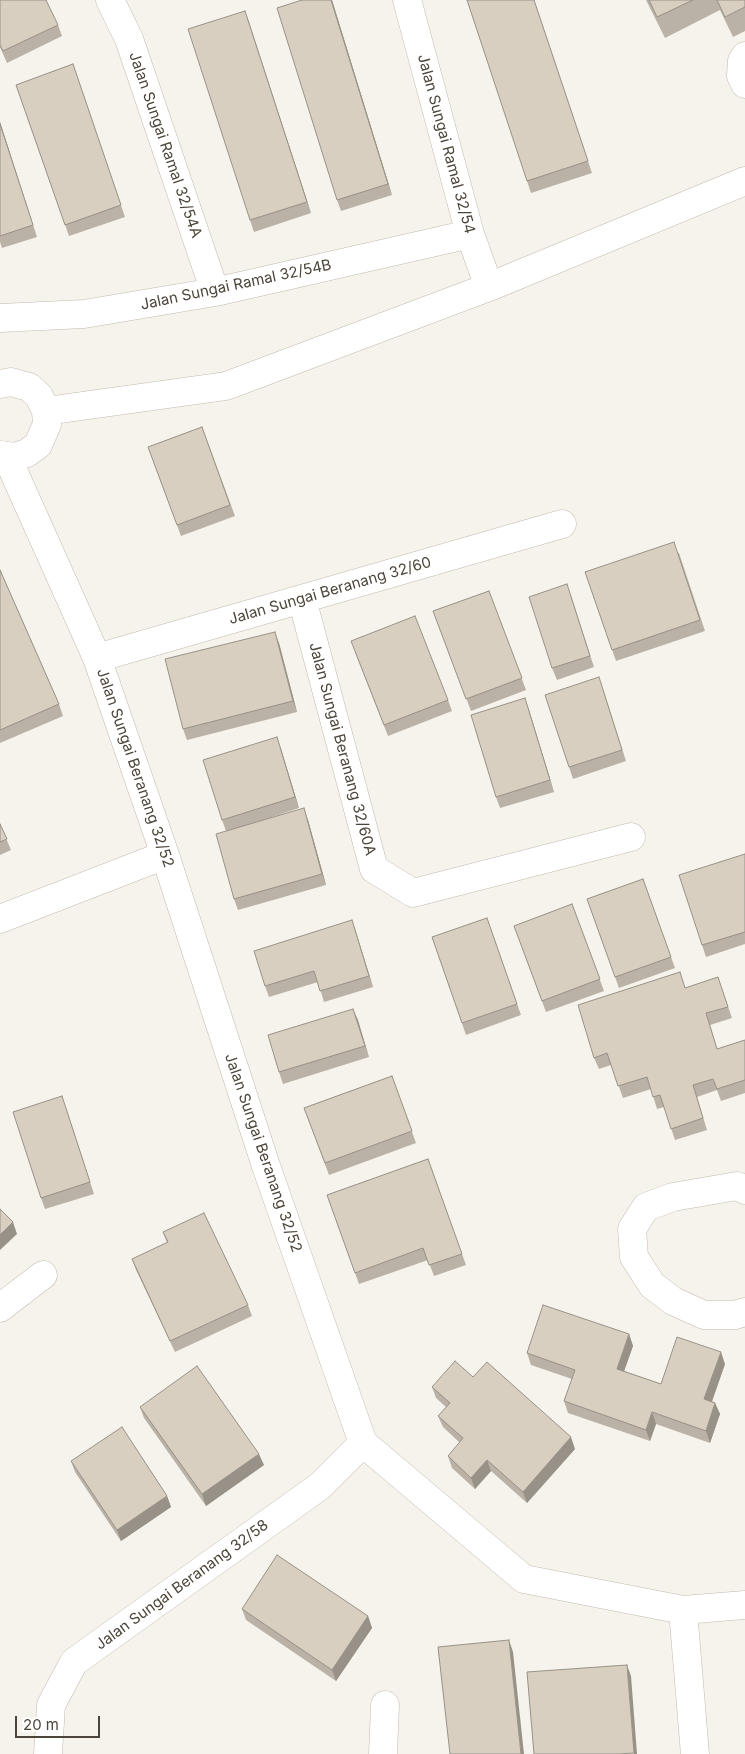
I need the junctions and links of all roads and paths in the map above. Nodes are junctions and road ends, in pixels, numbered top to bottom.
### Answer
1 (110, 0) edge
2 (407, 0) edge
3 (745, 56) edge
4 (745, 84) edge
5 (745, 181) edge
6 (470, 234) junction
7 (489, 287) junction
8 (214, 292) junction
9 (0, 318) edge
10 (0, 384) edge
11 (46, 411) junction
12 (4, 456) edge
13 (562, 524) dead end
14 (302, 599) junction
15 (97, 658) junction
16 (631, 837) dead end
17 (164, 856) junction
18 (0, 920) edge
19 (745, 1190) edge
20 (43, 1276) dead end
21 (0, 1308) edge
22 (745, 1312) edge
23 (363, 1443) junction
24 (745, 1606) edge
25 (683, 1610) junction
26 (385, 1705) dead end
27 (48, 1754) edge
28 (383, 1754) edge
29 (695, 1754) edge

1 - 8 street, Jalan Sungai Ramal 32/54A
2 - 6 street, Jalan Sungai Ramal 32/54
3 - 4 street
5 - 7 street
6 - 7 street, Jalan Sungai Ramal 32/54
6 - 8 street, Jalan Sungai Ramal 32/54B
7 - 11 street
8 - 9 street, Jalan Sungai Ramal 32/54B
10 - 11 street
11 - 12 street
12 - 15 street, Jalan Sungai Beranang 32/52
13 - 14 street, Jalan Sungai Beranang 32/60
14 - 15 street, Jalan Sungai Beranang 32/60
14 - 16 street, Jalan Sungai Beranang 32/60A
15 - 17 street, Jalan Sungai Beranang 32/52
17 - 18 street
17 - 23 street, Jalan Sungai Beranang 32/52
19 - 22 street
20 - 21 street
23 - 25 street
23 - 27 street, Jalan Sungai Beranang 32/58
24 - 25 street
25 - 29 street
26 - 28 street

